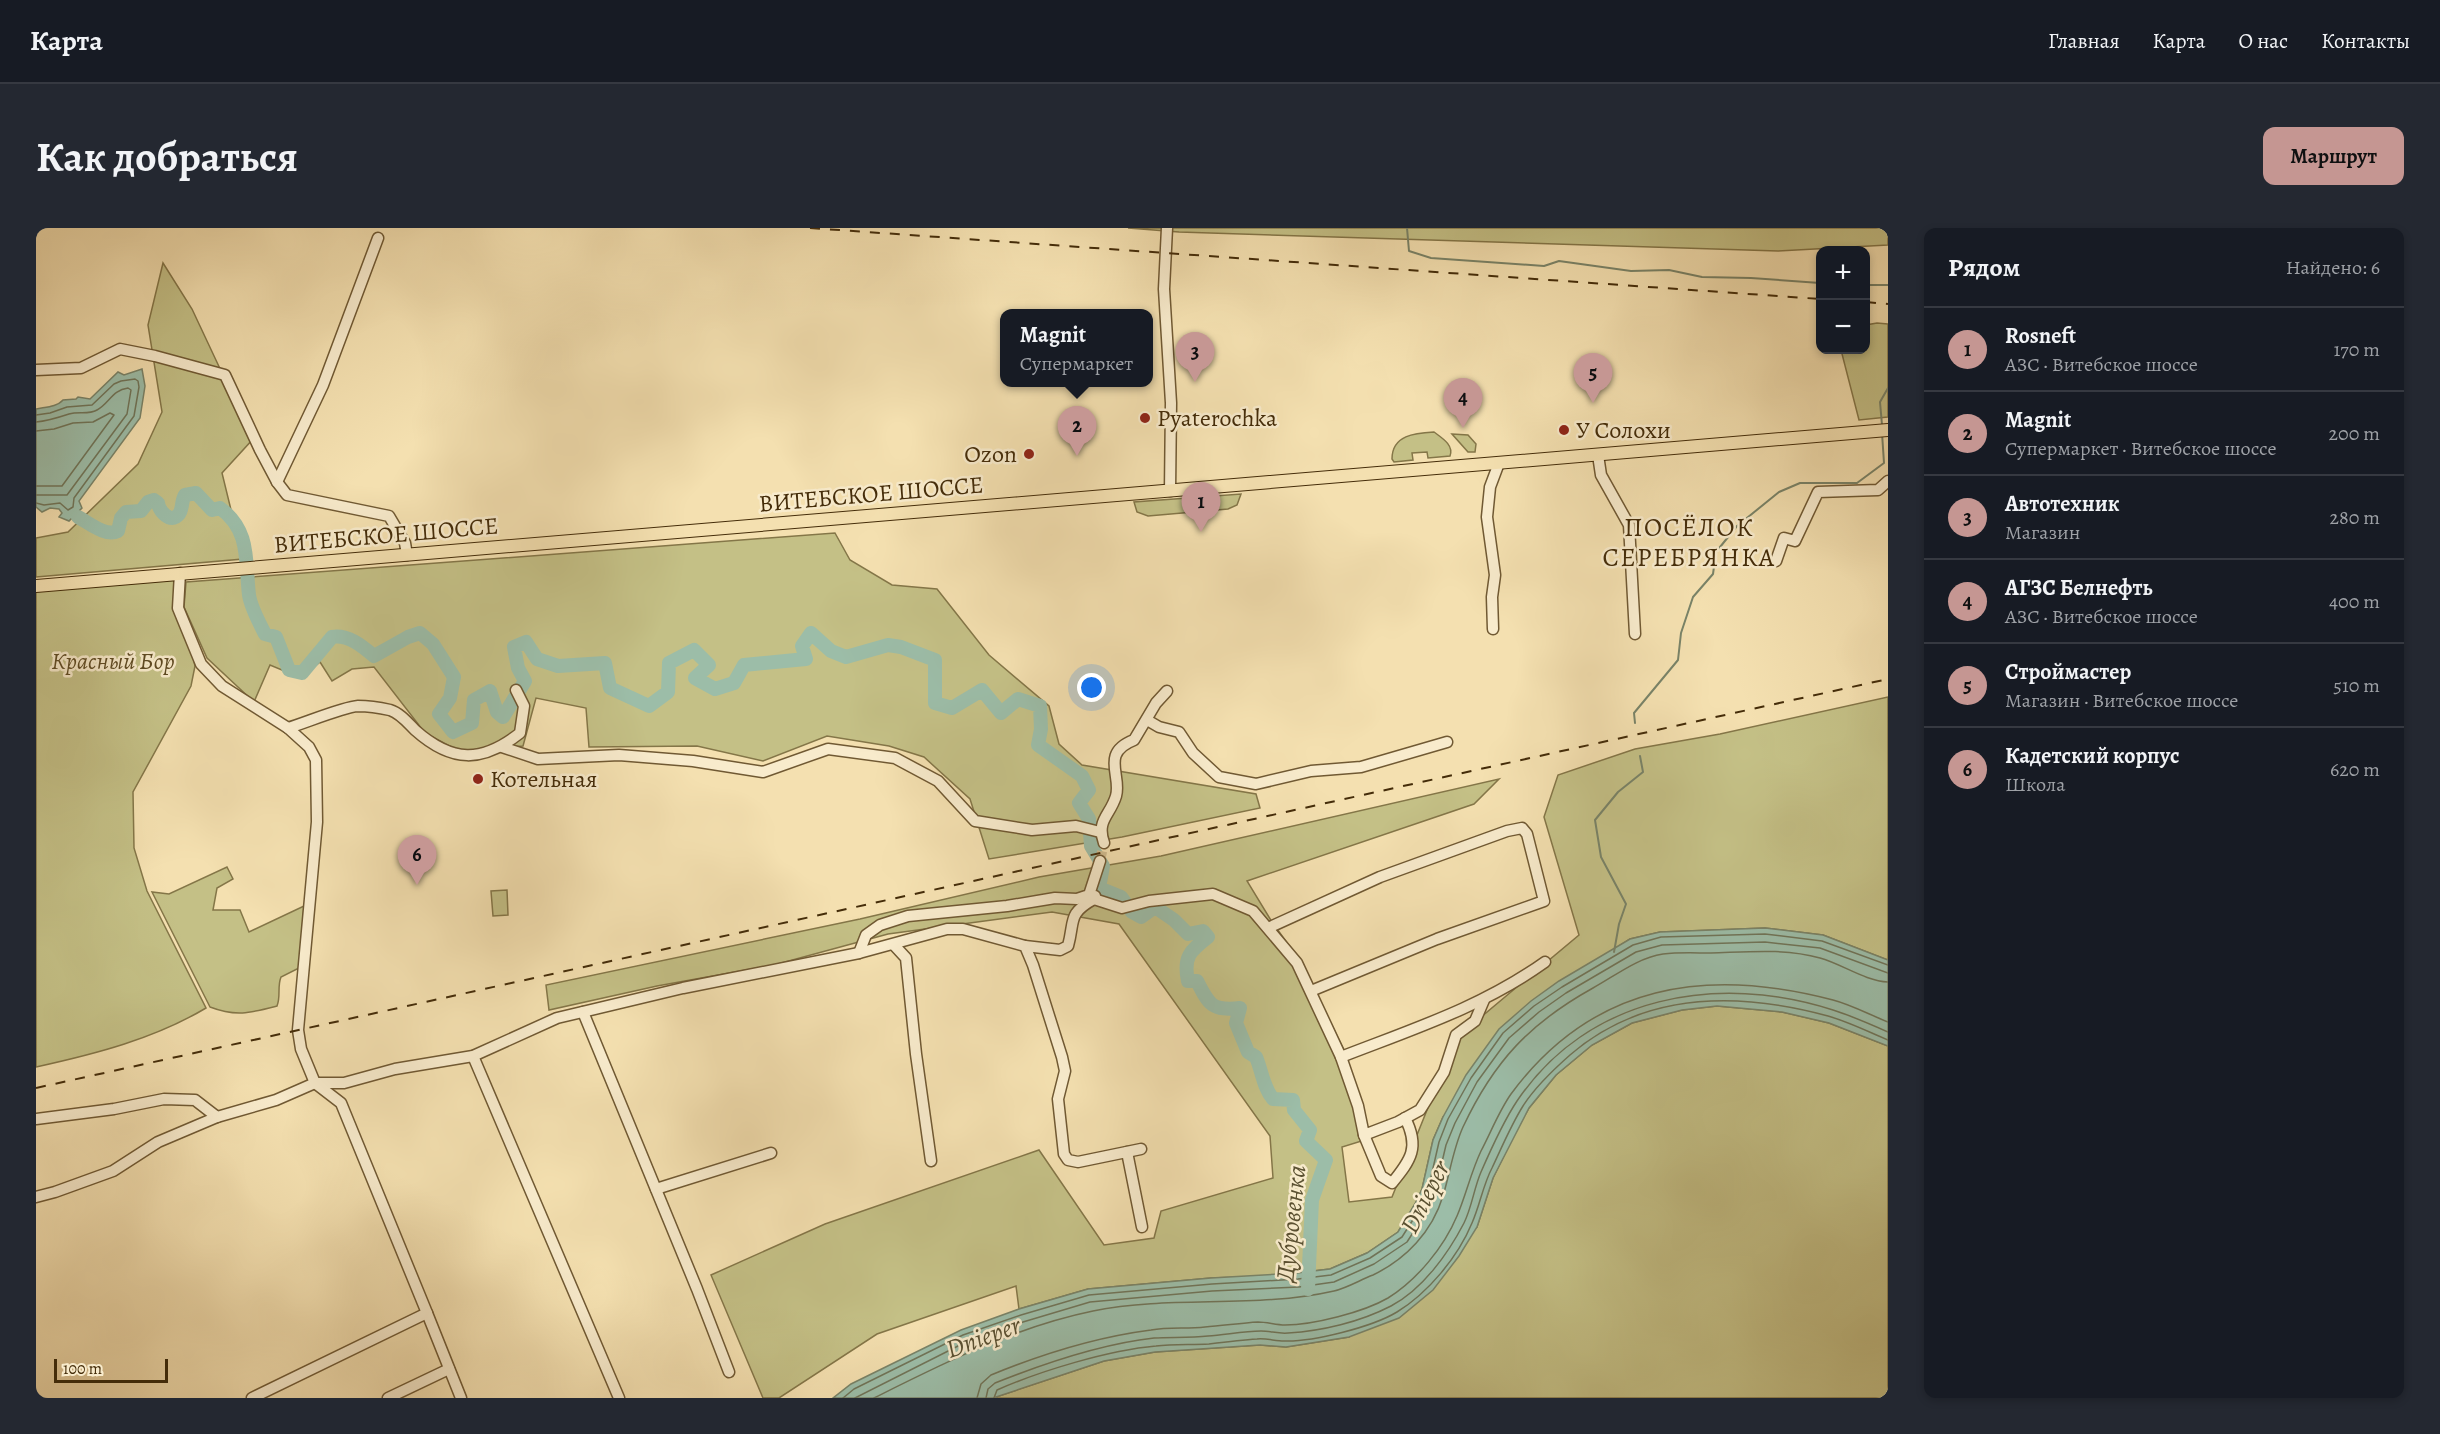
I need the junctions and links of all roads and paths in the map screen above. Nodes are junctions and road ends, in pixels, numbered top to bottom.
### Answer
1 (1167, 228) edge
2 (378, 238) dead end
3 (36, 370) edge
4 (1888, 430) edge
5 (1598, 455) junction
6 (1499, 463) junction
7 (1888, 481) edge
8 (277, 482) junction
9 (1170, 491) junction
10 (407, 555) junction
11 (1776, 561) dead end
12 (180, 573) junction
13 (36, 586) edge
14 (1493, 629) dead end
15 (1635, 634) dead end
16 (516, 690) dead end
17 (1167, 691) dead end
18 (1147, 720) junction
19 (288, 728) junction
20 (1447, 742) dead end
21 (502, 747) junction
22 (1100, 861) tunnel mouth
23 (1094, 882) junction
24 (1094, 899) junction
25 (1268, 928) junction
26 (894, 945) junction
27 (1025, 946) junction
28 (859, 953) junction
29 (1545, 962) dead end
30 (1311, 991) junction
31 (1484, 1000) junction
32 (583, 1012) junction
33 (472, 1056) junction
34 (1341, 1057) junction
35 (315, 1083) junction
36 (218, 1117) junction
37 (1405, 1118) junction
38 (36, 1119) edge
39 (1364, 1135) junction
40 (1141, 1149) dead end
41 (1127, 1152) junction
42 (771, 1153) dead end
43 (931, 1161) dead end
44 (656, 1189) junction
45 (36, 1197) edge
46 (1142, 1227) dead end
47 (427, 1313) junction
48 (449, 1369) junction
49 (729, 1372) dead end
50 (252, 1398) edge
51 (388, 1398) edge
52 (460, 1398) edge
53 (619, 1398) edge

1 - 9 street
2 - 8 street
3 - 8 street
4 - 5 main road, ВИТЕБСКОЕ ШОССЕ
5 - 6 main road, ВИТЕБСКОЕ ШОССЕ
5 - 15 street
6 - 9 main road, ВИТЕБСКОЕ ШОССЕ
6 - 14 street
7 - 11 street
8 - 10 street
9 - 10 main road, ВИТЕБСКОЕ ШОССЕ
10 - 12 main road, ВИТЕБСКОЕ ШОССЕ
12 - 13 main road, ВИТЕБСКОЕ ШОССЕ
12 - 19 street
16 - 21 street
17 - 18 street
18 - 20 street
18 - 21 street
19 - 21 street
19 - 35 street
22 - 23 street
23 - 24 street
23 - 28 street
24 - 25 street
24 - 27 street
25 - 30 street
25 - 30 street
26 - 27 street
26 - 28 street
26 - 43 street
27 - 41 street
28 - 32 street
29 - 31 street
30 - 34 street
31 - 34 street
31 - 37 street
32 - 33 street
32 - 44 street
33 - 35 street
33 - 53 street
34 - 39 street
35 - 36 street
35 - 47 street
36 - 38 street
36 - 45 street
37 - 39 street
37 - 39 street
40 - 41 street
41 - 46 street
42 - 44 street
44 - 49 street
47 - 48 street
47 - 50 street
48 - 51 street
48 - 52 street

